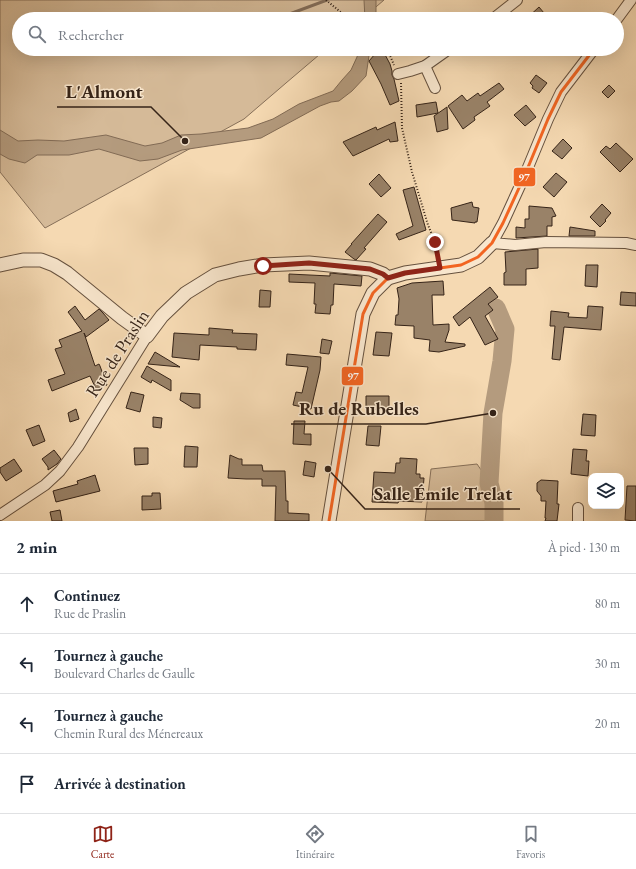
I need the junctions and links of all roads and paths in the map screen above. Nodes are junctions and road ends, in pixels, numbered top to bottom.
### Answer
1 (326, 0) edge
2 (517, 0) edge
3 (631, 0) edge
4 (341, 12) edge
5 (502, 12) edge
6 (622, 12) edge
7 (390, 56) edge
8 (439, 56) edge
9 (589, 56) edge
10 (425, 66) junction
11 (398, 74) junction
12 (435, 88) dead end
13 (492, 243) junction
14 (636, 245) edge
15 (0, 265) edge
16 (440, 268) junction
17 (388, 278) junction
18 (147, 336) junction
19 (578, 508) dead end
20 (0, 515) edge
21 (329, 521) edge
22 (578, 521) edge

1 - 4 path
2 - 5 street
3 - 6 street
7 - 11 path
8 - 10 street
9 - 13 street
10 - 11 street
10 - 12 street
11 - 16 path
13 - 14 street
13 - 16 street
15 - 18 street
16 - 17 street
17 - 18 street, Rue de Praslin
17 - 21 street
18 - 20 street, Rue de Praslin
19 - 22 street

